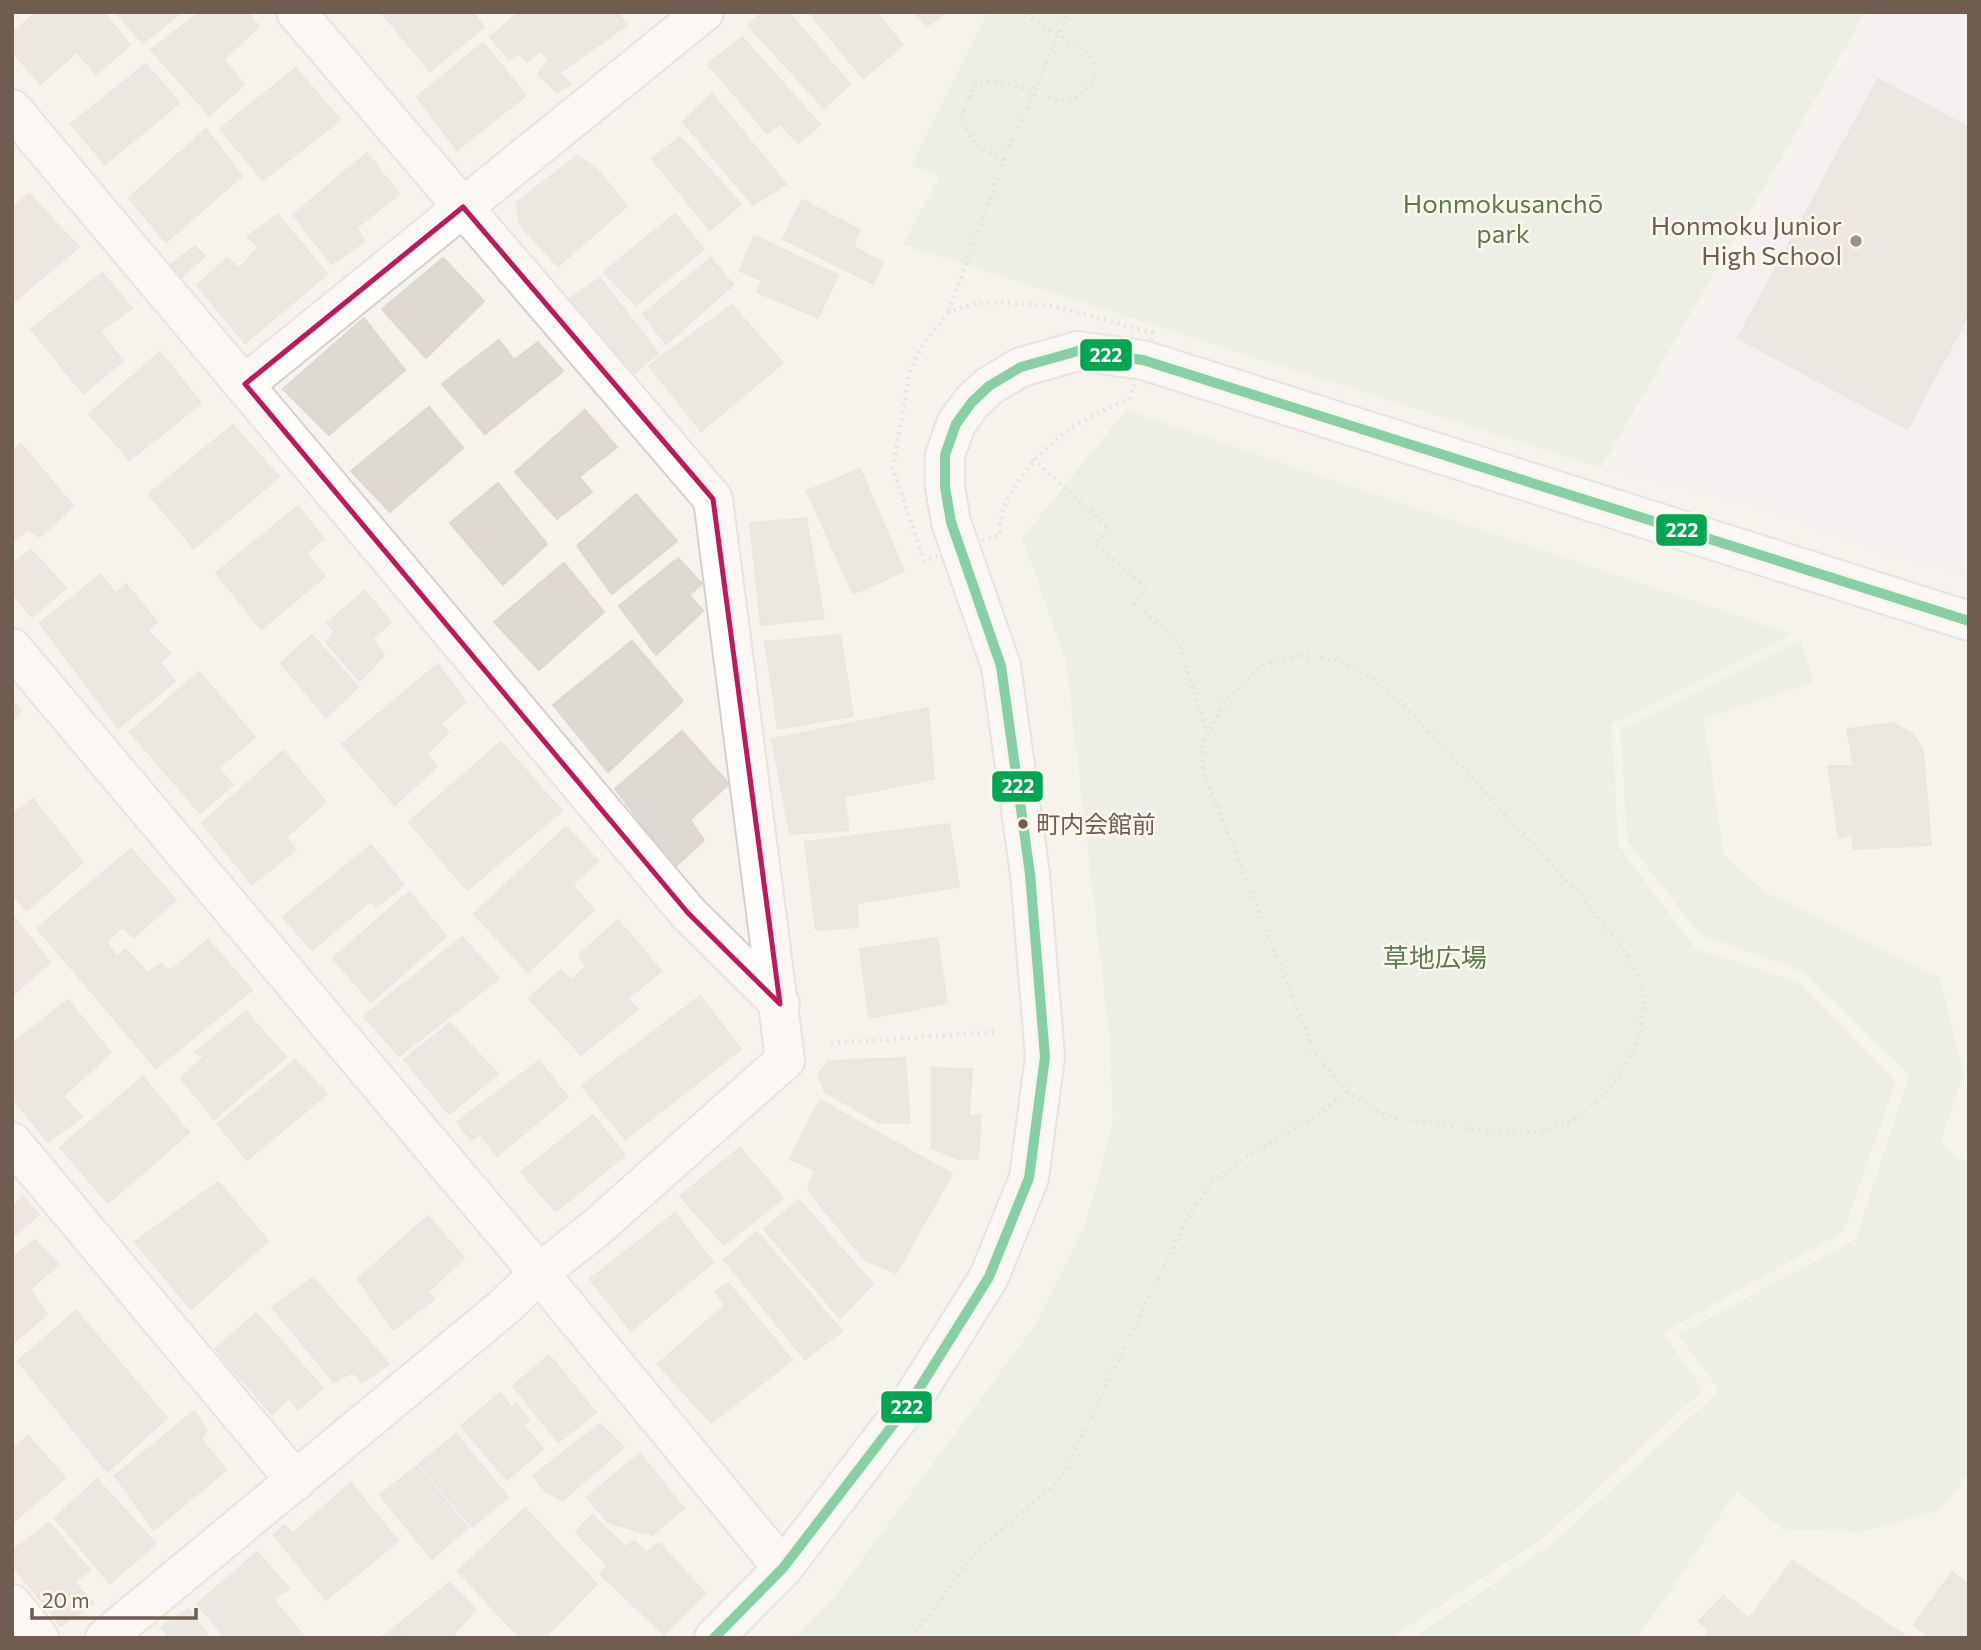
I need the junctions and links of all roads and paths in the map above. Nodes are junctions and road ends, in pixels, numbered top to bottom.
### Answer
1 (296, 12) edge
2 (1024, 12) edge
3 (1069, 12) edge
4 (686, 18) edge
5 (1059, 36) junction
6 (1033, 92) junction
7 (12, 109) edge
8 (1004, 160) junction
9 (463, 207) junction
10 (949, 312) dead end
11 (245, 384) junction
12 (1129, 399) dead end
13 (1033, 459) junction
14 (1000, 535) dead end
15 (1969, 621) edge
16 (12, 648) edge
17 (1207, 733) junction
18 (780, 1004) junction
19 (1043, 1029) junction
20 (785, 1045) junction
21 (1347, 1091) junction
22 (12, 1142) edge
23 (539, 1273) junction
24 (296, 1481) junction
25 (783, 1568) junction
26 (12, 1604) edge
27 (39, 1638) edge
28 (105, 1638) edge
29 (714, 1638) edge
30 (912, 1638) edge

1 - 9 street
2 - 5 path
3 - 5 path
4 - 9 street
5 - 6 path
5 - 6 path
6 - 8 path
6 - 8 path
7 - 11 street
8 - 10 path
9 - 11 street
9 - 18 street
11 - 18 street
12 - 13 path
13 - 14 path
13 - 17 path
15 - 19 street
16 - 23 street
17 - 21 path
17 - 21 path
18 - 20 street
19 - 20 path
19 - 25 street
20 - 23 street
21 - 30 path
22 - 24 street
23 - 24 street
23 - 25 street
24 - 28 street
25 - 29 street
26 - 27 street

